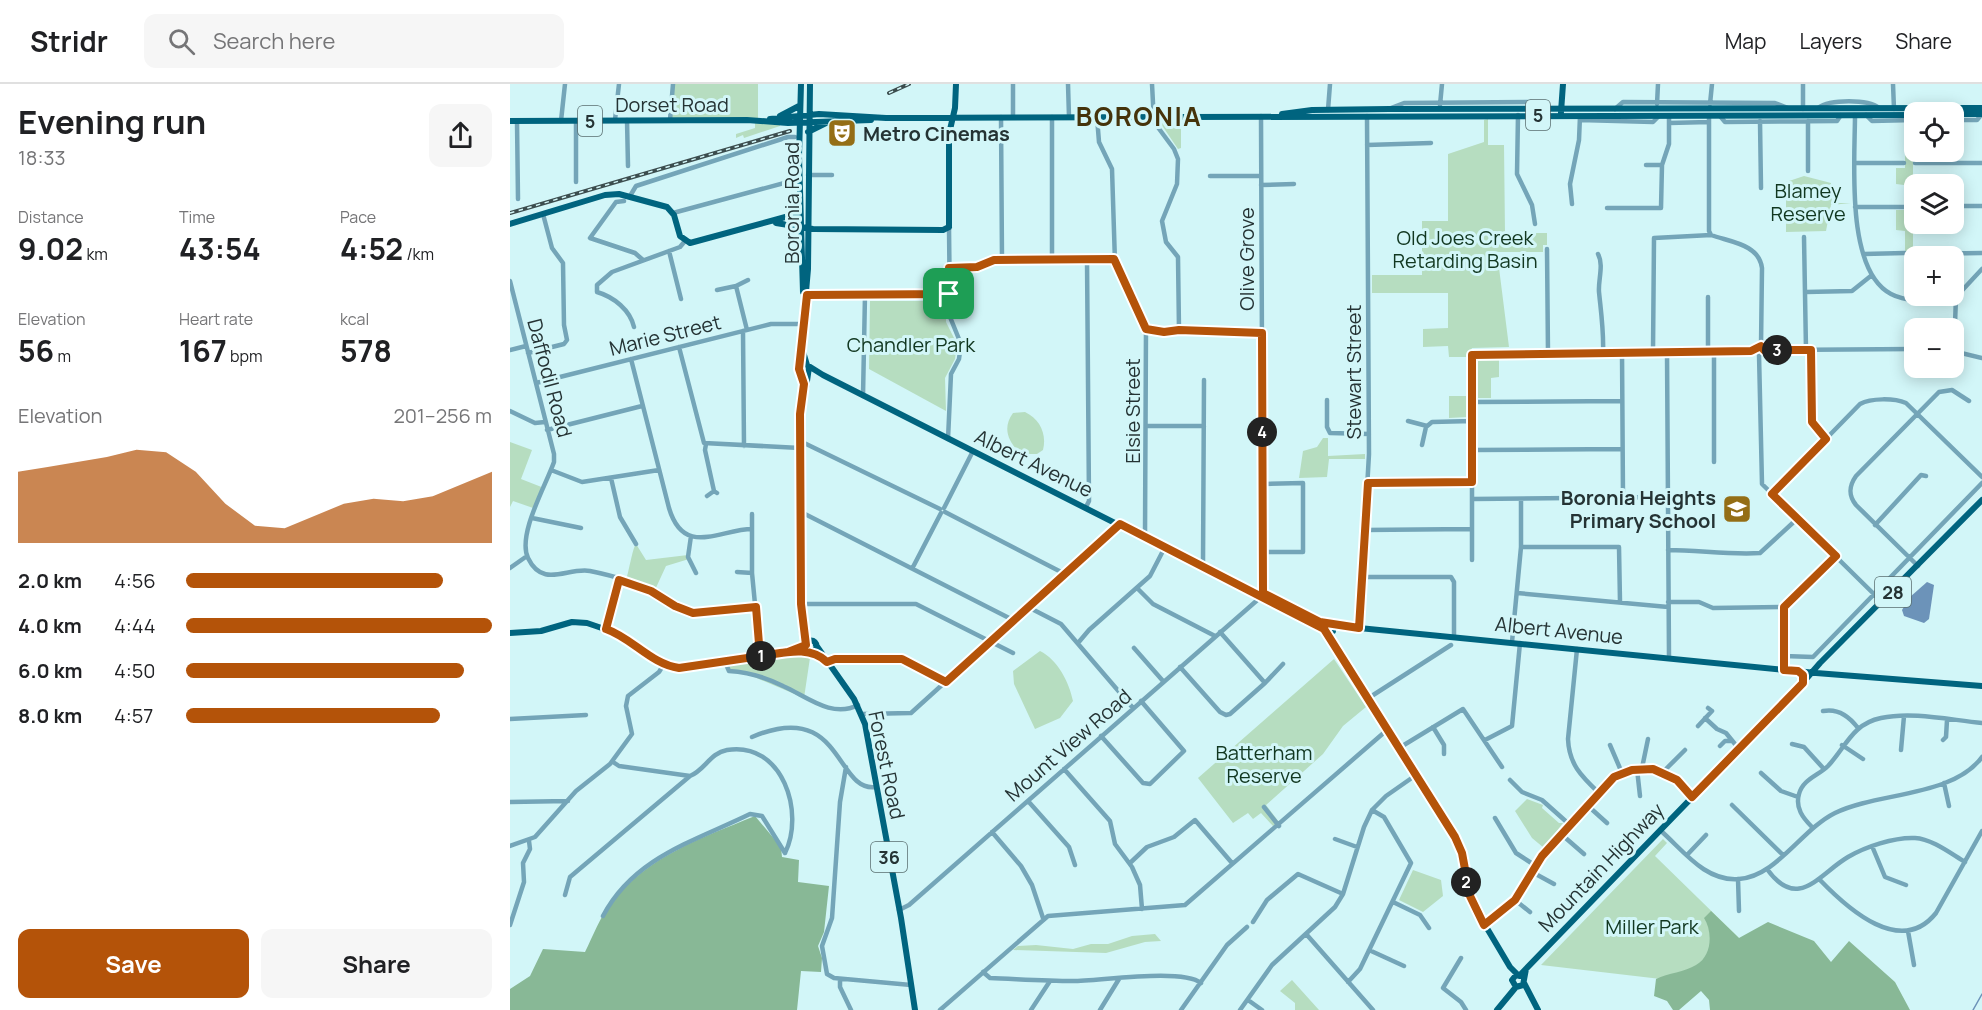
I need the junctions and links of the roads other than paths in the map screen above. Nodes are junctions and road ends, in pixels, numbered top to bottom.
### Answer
1 (565, 84) edge
2 (619, 84) edge
3 (673, 84) edge
4 (801, 84) edge
5 (956, 84) edge
6 (1013, 84) edge
7 (1068, 84) edge
8 (1152, 84) edge
9 (1330, 84) edge
10 (1442, 84) edge
11 (1563, 84) edge
12 (1658, 84) edge
13 (1712, 84) edge
14 (1803, 84) edge
15 (1893, 84) edge
16 (810, 87) edge
17 (1657, 104) junction
18 (799, 106) junction
19 (1440, 106) junction
20 (1982, 108) edge
21 (1803, 109) junction
22 (1816, 109) junction
23 (1880, 109) junction
24 (1964, 109) edge
25 (1561, 112) junction
26 (1855, 112) junction
27 (1894, 112) junction
28 (1904, 112) edge
29 (1328, 113) junction
30 (1367, 113) junction
31 (1616, 113) junction
32 (1709, 113) junction
33 (819, 114) junction
34 (1904, 114) edge
35 (1964, 114) edge
36 (1982, 114) edge
37 (1518, 115) junction
38 (1841, 115) junction
39 (1866, 115) junction
40 (1264, 116) junction
41 (1659, 116) junction
42 (1720, 116) junction
43 (1779, 116) junction
44 (953, 117) junction
45 (1001, 117) junction
46 (1013, 117) junction
47 (1052, 117) junction
48 (1069, 117) junction
49 (1097, 117) junction
50 (1153, 117) junction
51 (770, 118) junction
52 (808, 118) junction
53 (886, 118) junction
54 (1580, 118) junction
55 (799, 119) junction
56 (1669, 119) junction
57 (615, 120) junction
58 (627, 120) junction
59 (670, 120) junction
60 (835, 120) junction
61 (1904, 120) edge
62 (1964, 120) edge
63 (514, 121) edge
64 (561, 121) junction
65 (576, 121) junction
66 (762, 121) junction
67 (1760, 121) junction
68 (1768, 121) junction
69 (1808, 121) junction
70 (788, 123) junction
71 (808, 132) junction
72 (795, 137) junction
73 (1431, 143) dead end
74 (1367, 145) junction
75 (799, 156) junction
76 (1904, 163) dead end
77 (1915, 163) dead end
78 (1982, 163) edge
79 (799, 164) junction
80 (1855, 164) junction
81 (1646, 165) dead end
82 (1662, 165) junction
83 (628, 166) dead end
84 (1808, 171) dead end
85 (808, 175) junction
86 (832, 175) dead end
87 (1210, 176) dead end
88 (1261, 176) junction
89 (799, 179) junction
90 (576, 182) dead end
91 (1294, 184) dead end
92 (1261, 185) junction
93 (1761, 188) dead end
94 (799, 195) junction
95 (627, 197) junction
96 (518, 199) dead end
97 (1572, 204) dead end
98 (808, 205) junction
99 (1964, 206) edge
100 (1982, 206) edge
101 (1855, 207) junction
102 (1904, 207) dead end
103 (1607, 208) dead end
104 (799, 209) junction
105 (673, 213) junction
106 (543, 214) junction
107 (782, 219) junction
108 (773, 222) junction
109 (510, 224) edge
110 (1535, 224) dead end
111 (800, 226) junction
112 (947, 227) junction
113 (808, 229) junction
114 (1711, 235) junction
115 (1804, 237) dead end
116 (685, 241) junction
117 (1547, 249) dead end
118 (669, 251) junction
119 (1964, 253) edge
120 (1982, 253) edge
121 (1864, 254) junction
122 (1904, 254) edge
123 (1598, 255) dead end
124 (1087, 259) junction
125 (1114, 259) junction
126 (643, 260) junction
127 (1002, 260) junction
128 (1052, 260) junction
129 (949, 268) junction
130 (1982, 270) edge
131 (1872, 275) junction
132 (748, 280) dead end
133 (510, 281) edge
134 (736, 286) junction
135 (1964, 286) edge
136 (717, 290) dead end
137 (1806, 292) junction
138 (949, 294) junction
139 (807, 295) junction
140 (865, 295) junction
141 (1708, 297) dead end
142 (1904, 297) edge
143 (681, 299) dead end
144 (804, 323) junction
145 (634, 327) dead end
146 (1146, 329) junction
147 (745, 330) junction
148 (1179, 330) junction
149 (1262, 333) junction
150 (526, 346) junction
151 (679, 347) junction
152 (802, 348) junction
153 (1763, 348) junction
154 (1904, 349) edge
155 (510, 350) edge
156 (1808, 350) junction
157 (1667, 351) junction
158 (1711, 351) junction
159 (1622, 352) junction
160 (1653, 352) junction
161 (1758, 352) junction
162 (528, 353) junction
163 (1548, 353) junction
164 (1603, 353) junction
165 (1964, 354) edge
166 (1982, 358) edge
167 (631, 359) junction
168 (809, 370) junction
169 (800, 371) junction
170 (1204, 380) dead end
171 (536, 383) junction
172 (863, 396) junction
173 (1327, 400) dead end
174 (1622, 401) junction
175 (1969, 401) dead end
176 (1472, 402) junction
177 (801, 403) junction
178 (642, 406) junction
179 (510, 411) edge
180 (1917, 414) junction
181 (1408, 420) dead end
182 (1472, 421) junction
183 (545, 422) junction
184 (1147, 426) junction
185 (1204, 426) junction
186 (1427, 426) junction
187 (547, 430) junction
188 (1369, 434) junction
189 (948, 439) junction
190 (1826, 439) junction
191 (706, 444) junction
192 (800, 444) junction
193 (1422, 445) dead end
194 (744, 446) junction
195 (1622, 449) junction
196 (1472, 450) junction
197 (973, 451) junction
198 (1714, 462) dead end
199 (551, 470) junction
200 (659, 470) junction
201 (1926, 476) dead end
202 (1982, 477) edge
203 (611, 478) junction
204 (1472, 482) junction
205 (1368, 483) junction
206 (1982, 483) edge
207 (1263, 484) junction
208 (1772, 494) junction
209 (706, 496) dead end
210 (1668, 497) junction
211 (1623, 498) junction
212 (1472, 499) junction
213 (1521, 499) junction
214 (1982, 500) edge
215 (1086, 507) junction
216 (942, 511) junction
217 (801, 512) junction
218 (752, 514) dead end
219 (532, 518) junction
220 (1797, 519) junction
221 (1120, 524) junction
222 (1875, 525) junction
223 (581, 528) dead end
224 (752, 529) junction
225 (1472, 529) junction
226 (1365, 530) junction
227 (692, 536) junction
228 (1145, 536) junction
229 (636, 544) dead end
230 (1165, 547) junction
231 (1521, 547) junction
232 (1668, 550) junction
233 (1263, 552) junction
234 (527, 556) junction
235 (1836, 556) junction
236 (1910, 558) junction
237 (1472, 560) dead end
238 (1203, 565) junction
239 (1918, 566) junction
240 (913, 567) junction
241 (510, 568) edge
242 (737, 572) dead end
243 (696, 573) dead end
244 (752, 573) junction
245 (1065, 574) junction
246 (1362, 577) junction
247 (619, 580) junction
248 (1137, 588) junction
249 (1517, 593) junction
250 (1874, 593) junction
251 (1261, 594) junction
252 (1620, 602) junction
253 (1882, 602) junction
254 (801, 604) junction
255 (1668, 604) junction
256 (756, 607) junction
257 (1028, 607) junction
258 (1784, 607) junction
259 (1013, 620) junction
260 (1329, 628) junction
261 (1359, 628) junction
262 (606, 629) junction
263 (1220, 632) junction
264 (510, 633) edge
265 (1215, 636) junction
266 (1454, 636) junction
267 (992, 642) junction
268 (1512, 642) junction
269 (1520, 643) junction
270 (1078, 644) junction
271 (1451, 645) dead end
272 (1825, 645) junction
273 (810, 646) junction
274 (1134, 648) dead end
275 (1577, 649) junction
276 (1013, 653) dead end
277 (1831, 653) junction
278 (760, 656) junction
279 (1784, 656) junction
280 (1669, 657) junction
281 (725, 662) junction
282 (827, 662) junction
283 (664, 664) junction
284 (1283, 664) dead end
285 (1180, 667) junction
286 (1784, 668) junction
287 (1798, 671) junction
288 (1815, 671) junction
289 (1163, 681) junction
290 (946, 682) junction
291 (1265, 683) junction
292 (1802, 685) junction
293 (1982, 686) edge
294 (1367, 699) junction
295 (1141, 701) junction
296 (858, 705) junction
297 (1133, 708) junction
298 (1708, 708) dead end
299 (1823, 711) dead end
300 (862, 714) junction
301 (586, 715) dead end
302 (1904, 716) junction
303 (1705, 718) junction
304 (510, 719) edge
305 (1947, 720) junction
306 (1982, 723) edge
307 (1698, 726) dead end
308 (1433, 727) junction
309 (1858, 728) junction
310 (1387, 730) junction
311 (1101, 736) junction
312 (752, 737) dead end
313 (1648, 739) dead end
314 (1485, 740) junction
315 (1942, 740) dead end
316 (1732, 741) junction
317 (1791, 744) dead end
318 (1610, 745) dead end
319 (1842, 745) junction
320 (1720, 746) dead end
321 (1399, 748) junction
322 (1739, 749) junction
323 (1685, 750) dead end
324 (1901, 750) dead end
325 (1444, 753) dead end
326 (1982, 757) edge
327 (1863, 759) dead end
328 (612, 762) junction
329 (1980, 765) edge
330 (846, 767) junction
331 (1502, 767) dead end
332 (1064, 769) junction
333 (1640, 769) junction
334 (1824, 769) junction
335 (1663, 772) junction
336 (1622, 773) junction
337 (1761, 773) dead end
338 (1416, 775) junction
339 (690, 776) junction
340 (1509, 780) dead end
341 (1944, 783) junction
342 (876, 787) junction
343 (1599, 793) junction
344 (1640, 796) dead end
345 (1692, 797) junction
346 (1798, 797) junction
347 (568, 801) junction
348 (1028, 801) junction
349 (510, 802) edge
350 (1587, 805) junction
351 (1732, 805) dead end
352 (1949, 806) dead end
353 (1264, 807) dead end
354 (1372, 810) junction
355 (1495, 818) dead end
356 (1607, 823) dead end
357 (1570, 825) junction
358 (1279, 826) junction
359 (1812, 827) junction
360 (1660, 829) junction
361 (1982, 831) edge
362 (992, 832) junction
363 (1562, 834) junction
364 (1706, 835) dead end
365 (1335, 839) dead end
366 (526, 842) junction
367 (510, 846) edge
368 (1872, 846) junction
369 (1358, 847) junction
370 (1584, 854) dead end
371 (1687, 855) junction
372 (1783, 855) junction
373 (1233, 862) junction
374 (1965, 862) junction
375 (1130, 863) junction
376 (1075, 865) dead end
377 (1536, 866) junction
378 (1767, 869) junction
379 (1532, 872) junction
380 (1738, 879) junction
381 (1820, 880) junction
382 (1554, 884) dead end
383 (1906, 885) dead end
384 (1343, 894) junction
385 (565, 895) dead end
386 (1515, 900) junction
387 (1393, 902) junction
388 (1142, 909) junction
389 (899, 910) junction
390 (1739, 911) dead end
391 (1530, 912) dead end
392 (603, 916) dead end
393 (1043, 918) junction
394 (1252, 922) dead end
395 (510, 925) edge
396 (1484, 925) junction
397 (1247, 927) dead end
398 (1429, 928) dead end
399 (1908, 931) junction
400 (1307, 935) junction
401 (1369, 950) junction
402 (1461, 958) dead end
403 (1914, 965) dead end
404 (1404, 966) dead end
405 (983, 972) junction
406 (840, 979) junction
407 (1119, 979) junction
408 (1050, 981) junction
409 (1518, 981) junction
410 (1348, 982) junction
411 (1201, 983) junction
412 (911, 985) junction
413 (1248, 1000) junction
414 (849, 1007) edge
415 (843, 1010) edge
416 (915, 1010) edge
417 (940, 1010) edge
418 (1031, 1010) edge
419 (1100, 1010) edge
420 (1181, 1010) edge
421 (1240, 1010) edge
422 (1262, 1010) edge
423 (1373, 1010) edge
424 (1466, 1010) edge
425 (1497, 1010) edge
426 (1538, 1010) edge

1 - 64 street
2 - 57 street
3 - 59 street
4 - 18 main road, Boronia Road / 36
5 - 44 main road
6 - 46 street
7 - 48 street
8 - 50 street
9 - 29 street
10 - 19 street
11 - 25 main road
12 - 17 street
13 - 32 street
14 - 21 street
15 - 27 street
16 - 33 main road
16 - 52 main road, Boronia Road / 36
17 - 31 street
17 - 32 street
18 - 51 main road, Dorset Road
18 - 55 main road, Boronia Road / 36
19 - 25 main road, Dorset Road / 5
19 - 30 main road, Dorset Road / 5
20 - 24 main road, Dorset Road / 5
21 - 22 main road, Dorset Road / 5
21 - 32 main road, Dorset Road / 5
22 - 23 street
22 - 26 main road, Dorset Road / 5
23 - 26 main road, Dorset Road / 5
23 - 27 main road, Dorset Road / 5
25 - 31 main road, Dorset Road / 5
25 - 37 main road, Dorset Road / 5
25 - 54 main road, Dorset Road / 5
26 - 38 main road, Dorset Road / 5
26 - 39 main road, Dorset Road / 5
26 - 80 street
27 - 28 main road, Dorset Road / 5
27 - 34 main road, Dorset Road / 5
27 - 39 main road, Dorset Road / 5
29 - 30 main road, Dorset Road / 5
29 - 40 main road, Dorset Road / 5
30 - 37 main road, Dorset Road / 5
30 - 74 street, Stewart Street
31 - 32 main road, Dorset Road / 5
31 - 41 main road, Dorset Road / 5
31 - 54 main road, Dorset Road / 5
32 - 42 main road, Dorset Road / 5
32 - 56 main road, Dorset Road / 5
32 - 114 street
33 - 52 main road, Dorset Road / 5
33 - 53 main road, Dorset Road / 5
35 - 36 main road
36 - 62 street
37 - 110 street
38 - 43 main road, Dorset Road / 5
38 - 69 street
39 - 61 street
40 - 50 main road, Dorset Road / 5
40 - 88 street, Olive Grove
41 - 54 street
41 - 56 main road, Dorset Road / 5
42 - 43 main road, Dorset Road / 5
42 - 67 street
43 - 68 street
44 - 45 main road, Dorset Road / 5
44 - 53 main road, Dorset Road / 5
44 - 112 main road
45 - 46 main road, Dorset Road / 5
45 - 127 street
46 - 47 main road, Dorset Road / 5
47 - 48 main road, Dorset Road / 5
47 - 128 street
48 - 49 main road, Dorset Road / 5
49 - 50 main road, Dorset Road / 5
49 - 125 street, Elsie Street
50 - 148 street
51 - 55 main road, Dorset Road / 5
51 - 66 main road, Dorset Road / 5
52 - 55 main road, Dorset Road / 5
52 - 60 main road, Dorset Road / 5
52 - 71 main road, Boronia Road / 36
53 - 60 main road, Dorset Road / 5
54 - 97 street
55 - 70 main road, Dorset Road / 5
55 - 75 main road, Boronia Road / 36
56 - 82 street
57 - 58 main road, Dorset Road / 5
57 - 65 main road, Dorset Road / 5
58 - 59 main road, Dorset Road / 5
58 - 83 street
59 - 66 main road, Dorset Road / 5
60 - 71 main road
63 - 64 main road, Dorset Road / 5
63 - 96 street
64 - 65 main road, Dorset Road / 5
65 - 90 street
66 - 70 main road, Dorset Road / 5
67 - 68 street
67 - 93 street
68 - 69 street
69 - 84 street
70 - 72 main road, Boronia Road
71 - 85 main road, Boronia Road / 36
72 - 75 main road, Boronia Road
72 - 95 street
73 - 74 street
74 - 188 street, Stewart Street
75 - 79 main road, Boronia Road / 36
76 - 80 street
77 - 78 street
79 - 85 main road
79 - 89 main road, Boronia Road / 36
80 - 101 street
81 - 82 street
82 - 103 street
85 - 86 street
85 - 94 main road
85 - 98 main road, Boronia Road / 36
87 - 88 street
88 - 92 street, Olive Grove
89 - 94 main road, Boronia Road / 36
89 - 105 street
91 - 92 street
92 - 149 street, Olive Grove
94 - 104 main road, Boronia Road / 36
95 - 105 main road
95 - 106 main road
95 - 126 street
98 - 104 main road
98 - 113 main road, Boronia Road / 36
99 - 100 street
101 - 102 street
101 - 121 street
104 - 107 main road
104 - 111 main road, Boronia Road / 36
105 - 116 main road
106 - 109 main road
106 - 162 street
107 - 108 main road
107 - 111 main road
108 - 111 main road
108 - 116 main road
111 - 113 main road
111 - 144 main road, Boronia Road / 36
112 - 113 main road
112 - 129 street
113 - 139 main road, Boronia Road / 36
114 - 153 street
114 - 160 street
115 - 137 street
116 - 118 street
117 - 163 street
118 - 126 street
118 - 143 street
119 - 120 street
121 - 122 street
121 - 131 street
123 - 164 street
124 - 125 street
124 - 128 street
124 - 215 street
125 - 146 street, Elsie Street
126 - 145 street
127 - 128 street
127 - 129 street
129 - 138 street
130 - 135 street
131 - 137 street
131 - 142 street
132 - 134 street
133 - 150 street, Daffodil Road
134 - 136 street
134 - 147 street
137 - 156 street
138 - 140 street
138 - 189 street
139 - 140 street
139 - 144 main road, Boronia Road / 36
140 - 172 street
141 - 158 street
144 - 147 street, Marie Street
144 - 152 main road, Boronia Road / 36
146 - 148 street
146 - 184 street, Elsie Street
147 - 151 street, Marie Street
147 - 194 street
148 - 149 street
149 - 207 street, Olive Grove
150 - 155 street
150 - 162 street, Daffodil Road
151 - 167 street, Marie Street
151 - 191 street
152 - 168 main road, Boronia Road / 36
152 - 169 main road, Boronia Road / 36
153 - 156 street
153 - 161 street
154 - 156 street
156 - 190 street
157 - 158 street
157 - 160 street
157 - 210 street
158 - 161 street
158 - 198 street
159 - 160 street
159 - 164 street
159 - 174 street
161 - 208 street
162 - 171 street, Daffodil Road
163 - 164 street
163 - 176 street
165 - 166 street
167 - 171 street, Marie Street
167 - 178 street
168 - 169 main road
168 - 169 main road
168 - 172 main road, Albert Avenue
168 - 177 main road, Boronia Road / 36
169 - 177 main road, Boronia Road / 36
170 - 185 street
171 - 183 street, Daffodil Road
172 - 189 main road, Albert Avenue
173 - 188 street
174 - 176 street
174 - 195 street
175 - 180 street
176 - 182 street
177 - 192 main road, Boronia Road / 36
178 - 187 street
178 - 200 street
179 - 183 street
180 - 190 street
180 - 202 street
180 - 222 street
181 - 186 street
182 - 186 street
182 - 196 street
183 - 187 street, Daffodil Road
184 - 185 street
184 - 228 street, Elsie Street
185 - 238 street
186 - 193 street
187 - 199 street, Daffodil Road
188 - 205 street, Stewart Street
189 - 197 main road, Albert Avenue
190 - 208 street
191 - 194 street
191 - 209 street
192 - 194 street
192 - 216 street
192 - 217 main road, Boronia Road / 36
195 - 196 street
195 - 211 street
196 - 204 street
197 - 215 main road, Albert Avenue
197 - 216 street
199 - 203 street
199 - 219 street, Daffodil Road
200 - 203 street
200 - 227 street
201 - 222 street
203 - 229 street
204 - 205 street
204 - 212 street
205 - 226 street, Stewart Street
206 - 236 street
207 - 233 street, Olive Grove
207 - 233 street
208 - 220 street
210 - 211 street
210 - 232 street
211 - 213 street
212 - 213 street
212 - 225 street
213 - 231 street
214 - 239 main road, Mountain Highway / 28
215 - 221 main road, Albert Avenue
216 - 240 street
216 - 245 street
217 - 240 street
217 - 254 main road, Boronia Road / 36
218 - 224 street
219 - 223 street
219 - 234 street, Daffodil Road
220 - 232 street
220 - 235 street
221 - 228 main road, Albert Avenue
221 - 245 street
222 - 236 street
224 - 227 street
224 - 244 street
225 - 226 street
225 - 237 street
226 - 246 street, Stewart Street
227 - 243 street
228 - 230 main road, Albert Avenue
230 - 238 main road, Albert Avenue
230 - 248 street
231 - 249 street
231 - 252 street
232 - 255 street
233 - 251 street, Olive Grove
234 - 241 street
234 - 247 street
235 - 250 street
235 - 258 street
236 - 239 street
236 - 250 street
238 - 251 main road, Albert Avenue
239 - 253 main road, Mountain Highway / 28
240 - 259 street
242 - 244 street
244 - 256 street
245 - 257 street
246 - 261 street, Stewart Street
246 - 266 street
247 - 256 street
247 - 262 street
248 - 265 street
248 - 270 street
249 - 252 street
249 - 268 street
250 - 253 street
250 - 272 street
251 - 260 main road, Albert Avenue
251 - 263 street, Mount View Road
252 - 255 street
253 - 277 main road, Mountain Highway / 28
254 - 267 street
254 - 273 main road, Boronia Road / 36
255 - 258 street
255 - 280 street
256 - 278 street
257 - 259 street
257 - 270 street
258 - 279 street
259 - 267 street
260 - 261 main road, Albert Avenue
260 - 294 main road
261 - 266 main road, Albert Avenue
262 - 264 main road
262 - 283 main road
263 - 265 street, Mount View Road
263 - 291 street
265 - 285 street, Mount View Road
266 - 268 main road, Albert Avenue
267 - 276 street
267 - 290 street
268 - 269 main road, Albert Avenue
269 - 275 main road, Albert Avenue
269 - 314 street
270 - 297 street
271 - 294 street
272 - 277 street
272 - 279 street
273 - 278 main road
273 - 282 main road, Forest Road / 36
274 - 289 street
275 - 280 main road, Albert Avenue
275 - 343 street
277 - 288 main road, Mountain Highway / 28
278 - 281 main road
279 - 286 street
280 - 286 main road, Albert Avenue
281 - 283 main road
281 - 296 street, Forest Road
282 - 290 street
282 - 296 main road, Forest Road / 36
283 - 328 street
284 - 291 street
285 - 289 street, Mount View Road
285 - 291 street
286 - 287 main road, Albert Avenue
286 - 288 main road, Albert Avenue
287 - 288 main road, Albert Avenue
287 - 292 main road
288 - 292 main road, Mountain Highway / 28
288 - 293 main road
289 - 295 street, Mount View Road
290 - 300 street
292 - 322 main road, Mountain Highway / 28
294 - 310 main road
295 - 297 street, Mount View Road
295 - 311 street
296 - 300 main road, Forest Road / 36
297 - 311 street, Mount View Road
298 - 303 street
299 - 309 street
300 - 342 main road, Forest Road / 36
301 - 304 street
302 - 305 street
302 - 309 street
302 - 324 street
303 - 307 street
303 - 316 street
305 - 306 street
305 - 315 street
308 - 314 street
308 - 321 street
308 - 325 street
309 - 319 street
310 - 321 main road
310 - 358 street
311 - 332 street, Mount View Road
312 - 330 street
313 - 333 street
314 - 331 street
316 - 320 street
316 - 322 street
317 - 334 street
318 - 336 street
319 - 327 street
319 - 334 street
321 - 338 main road
322 - 345 main road, Mountain Highway / 28
323 - 335 street
326 - 329 street
328 - 339 street
328 - 347 street
329 - 341 street
330 - 342 street
330 - 406 street
332 - 348 street, Mount View Road
332 - 375 street
333 - 335 street
333 - 336 street
333 - 344 street
334 - 346 street
335 - 345 street
336 - 343 street
337 - 346 street
338 - 354 street
338 - 396 main road
339 - 385 street
339 - 392 street
340 - 357 street
341 - 352 street
341 - 359 street
342 - 389 main road, Forest Road / 36
343 - 350 street
345 - 360 main road, Mountain Highway / 28
346 - 359 street
347 - 349 street
347 - 366 street
348 - 362 street, Mount View Road
348 - 376 street
350 - 356 street
350 - 357 street
351 - 372 street
353 - 358 street
354 - 369 street
354 - 387 street
355 - 377 street
357 - 363 street
358 - 373 street
359 - 372 street
360 - 371 street
360 - 409 main road, Mountain Highway / 28
361 - 374 street
362 - 389 street, Mount View Road
362 - 393 street
363 - 370 street
363 - 377 street
364 - 371 street
365 - 369 street
366 - 367 street
366 - 395 street
368 - 374 street
368 - 381 street
368 - 383 street
369 - 384 street
371 - 380 street
372 - 378 street
373 - 375 street
373 - 388 street
374 - 399 street
375 - 388 street
377 - 379 street
378 - 380 street
378 - 381 street
379 - 382 street
379 - 386 street
380 - 390 street
381 - 399 street
384 - 394 street
384 - 400 street
386 - 391 street
386 - 396 street
387 - 398 street
387 - 401 street
388 - 393 street
389 - 412 main road, Forest Road / 36
393 - 405 street
396 - 409 main road
397 - 411 street
399 - 403 street
400 - 410 street
400 - 413 street
401 - 404 street
401 - 410 street
402 - 424 street
405 - 408 street
405 - 417 street
406 - 412 street
406 - 414 street
407 - 408 street
407 - 411 street
407 - 419 street
408 - 418 street
409 - 425 main road, Mountain Highway / 28
409 - 426 main road
410 - 423 street
411 - 420 street
412 - 416 main road, Forest Road / 36
413 - 421 street
413 - 422 street
414 - 415 street

